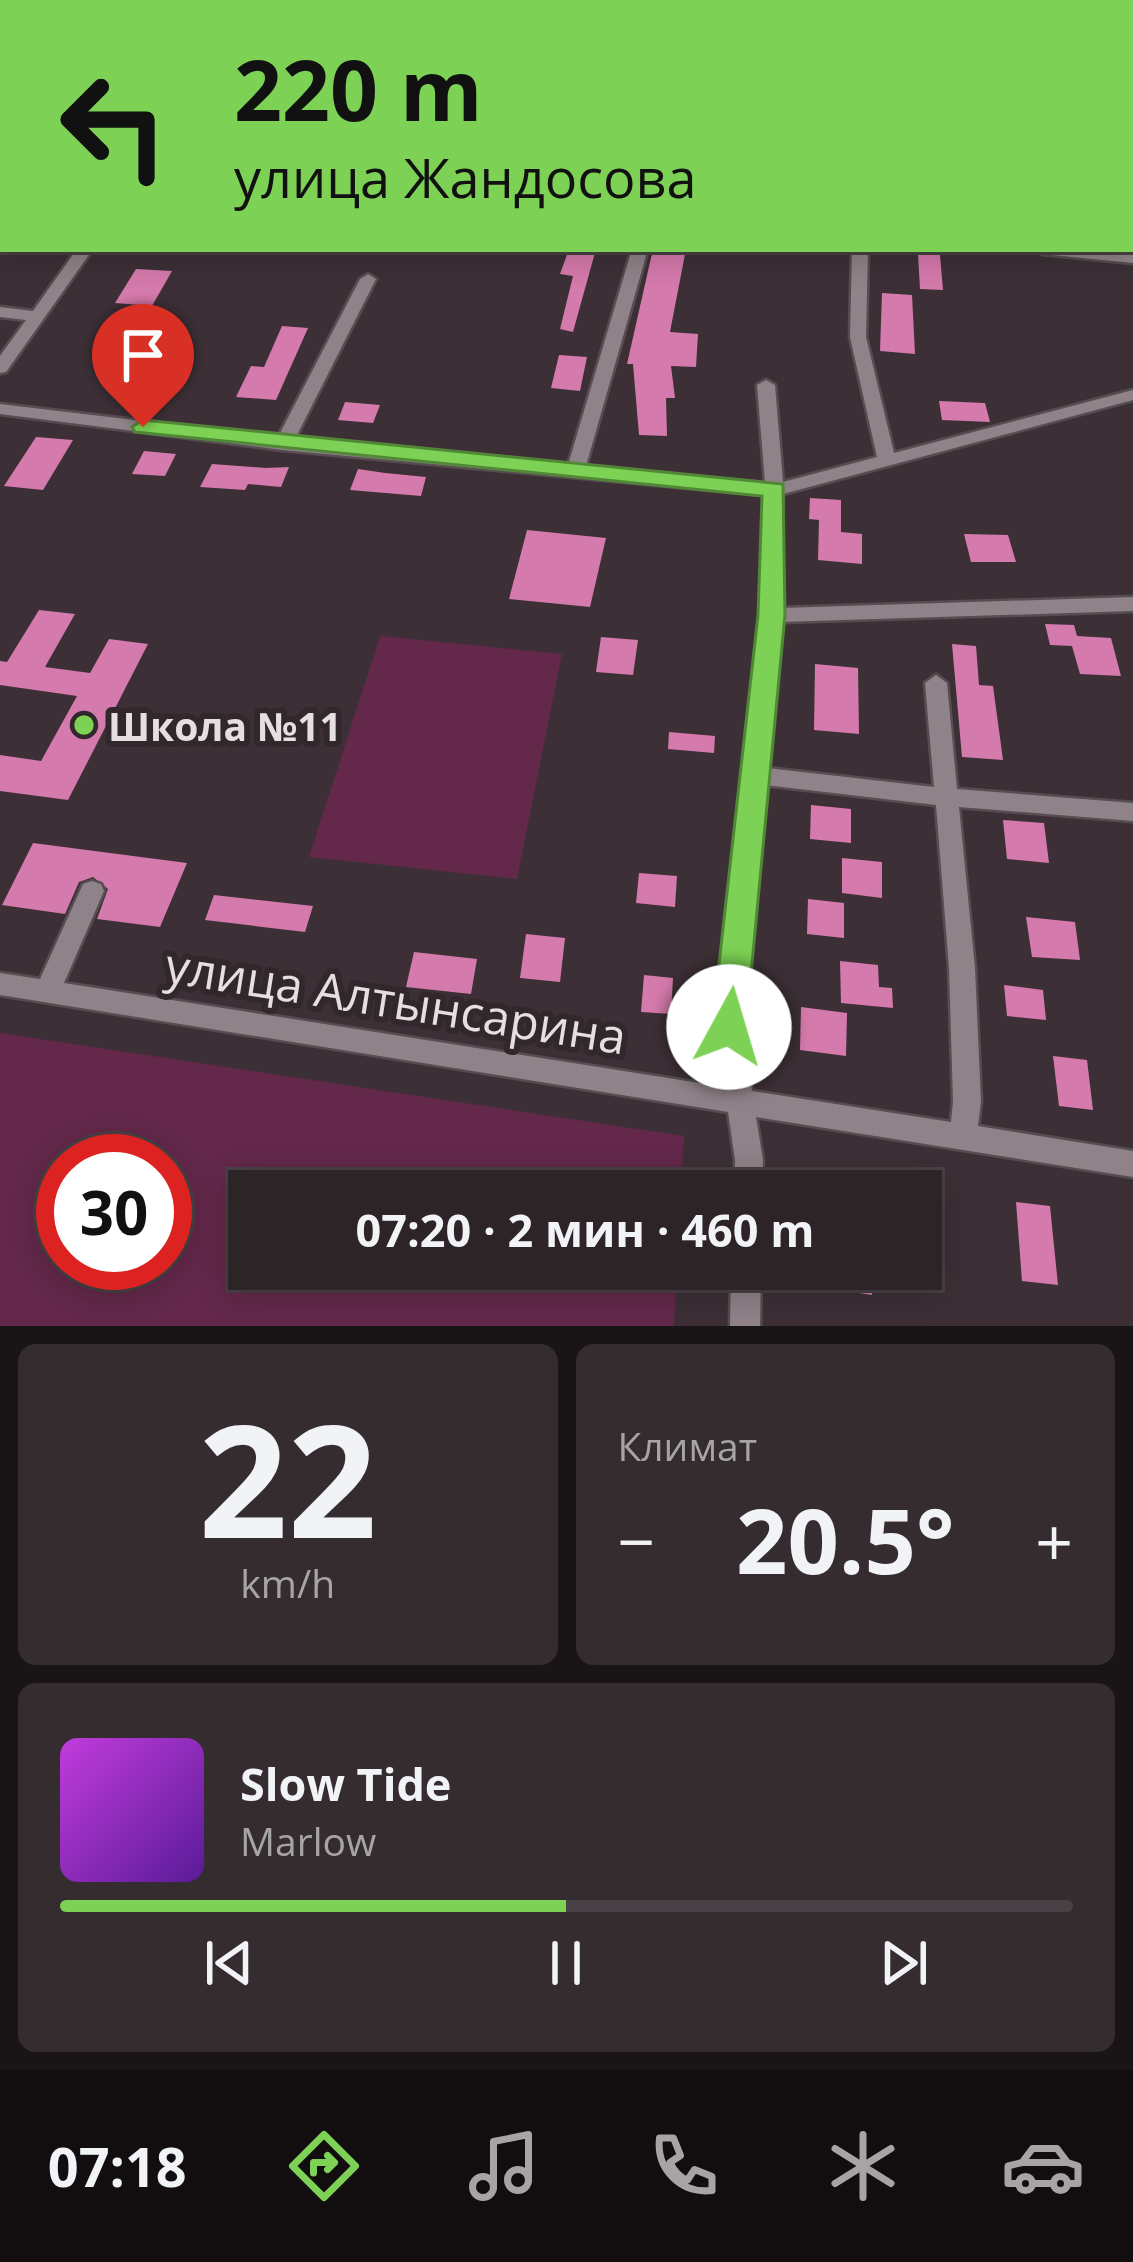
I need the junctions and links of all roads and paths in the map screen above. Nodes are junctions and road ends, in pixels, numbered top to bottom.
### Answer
1 (83, 252) edge
2 (639, 252) edge
3 (860, 252) edge
4 (1072, 252) edge
5 (1133, 258) edge
6 (368, 279) dead end
7 (0, 312) edge
8 (37, 316) junction
9 (0, 368) edge
10 (766, 385) dead end
11 (1133, 395) edge
12 (1, 411) edge
13 (283, 444) junction
14 (887, 461) junction
15 (575, 471) junction
16 (774, 490) junction
17 (1133, 604) edge
18 (772, 615) junction
19 (936, 683) dead end
20 (755, 775) junction
21 (950, 798) junction
22 (1133, 812) edge
23 (92, 890) dead end
24 (0, 984) edge
25 (47, 992) junction
26 (738, 1099) junction
27 (963, 1136) junction
28 (1133, 1164) edge
29 (749, 1170) edge
30 (746, 1290) edge
31 (745, 1326) edge

1 - 8 street
2 - 15 street
3 - 14 street
4 - 5 street
6 - 13 street
7 - 8 street
8 - 9 street
10 - 16 street
11 - 14 street
12 - 13 street
13 - 15 street
14 - 16 street
15 - 16 street
16 - 18 street
17 - 18 street
18 - 20 street
19 - 21 street
20 - 21 street
20 - 26 street
21 - 22 street
21 - 27 street
23 - 25 street
24 - 25 street, улица Алтынсарина
25 - 26 street, улица Алтынсарина
26 - 27 street, улица Алтынсарина
26 - 29 street
27 - 28 street, улица Алтынсарина
30 - 31 street

